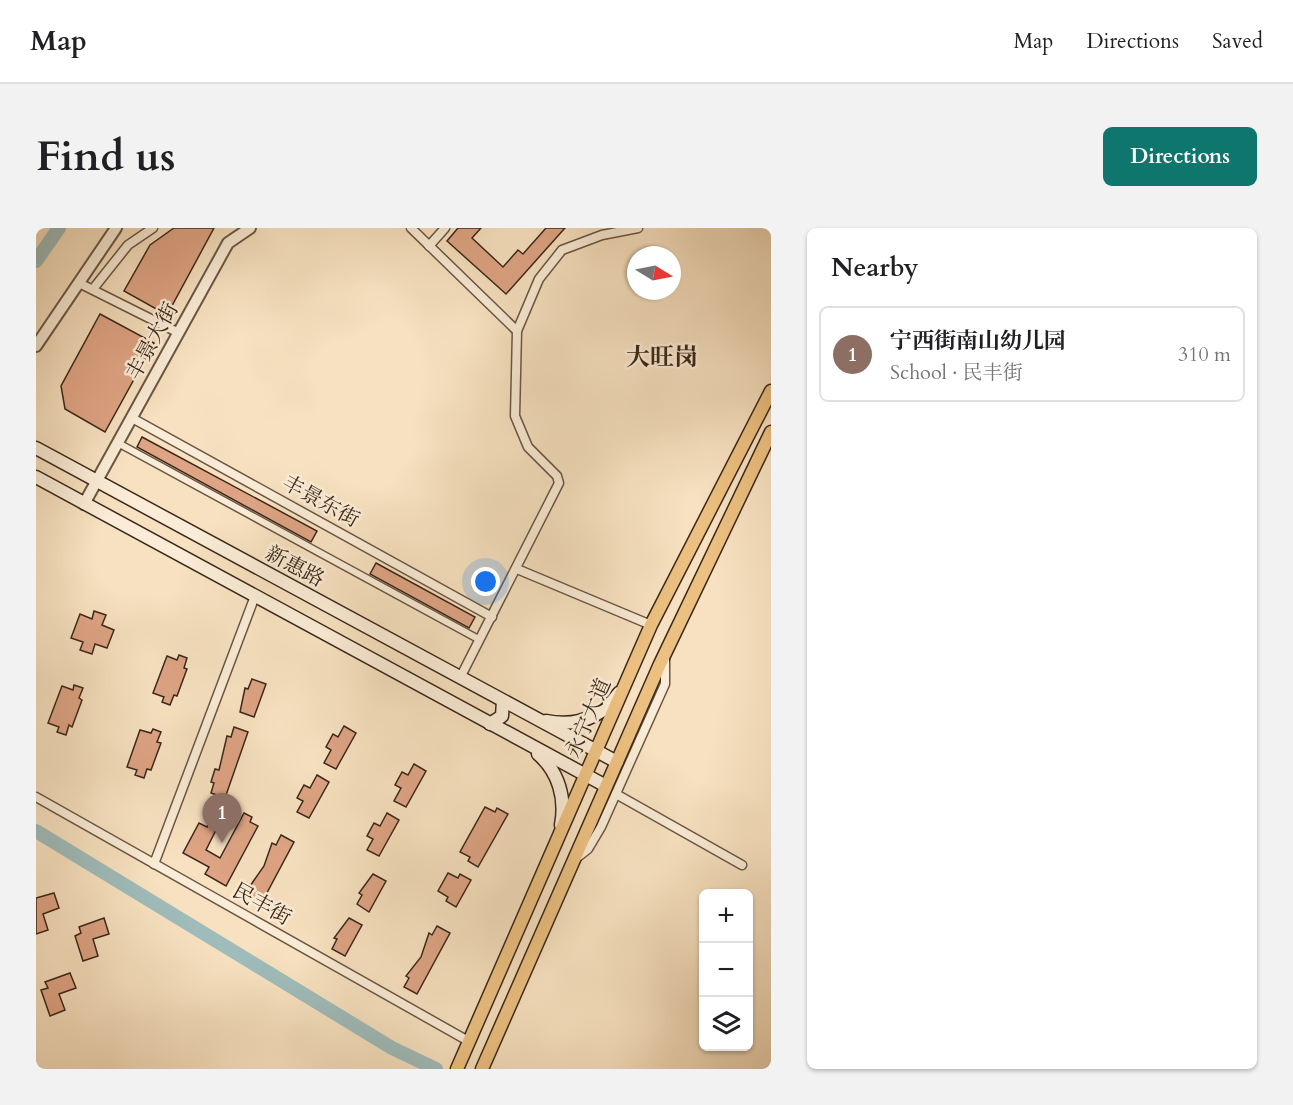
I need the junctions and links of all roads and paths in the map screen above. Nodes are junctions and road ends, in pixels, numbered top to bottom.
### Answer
1 (116, 228) edge
2 (153, 228) edge
3 (250, 228) edge
4 (411, 228) edge
5 (445, 228) edge
6 (638, 228) edge
7 (429, 246) junction
8 (79, 283) junction
9 (93, 289) junction
10 (517, 331) junction
11 (179, 333) junction
12 (36, 346) edge
13 (771, 391) edge
14 (132, 418) junction
15 (771, 432) edge
16 (36, 441) edge
17 (118, 443) junction
18 (36, 448) edge
19 (50, 455) junction
20 (36, 478) edge
21 (97, 481) junction
22 (84, 504) junction
23 (517, 569) junction
24 (255, 596) junction
25 (492, 617) junction
26 (651, 625) junction
27 (480, 640) junction
28 (665, 654) junction
29 (460, 678) junction
30 (620, 692) junction
31 (503, 701) junction
32 (536, 719) junction
33 (490, 724) junction
34 (524, 742) junction
35 (595, 751) junction
36 (617, 762) junction
37 (585, 775) junction
38 (611, 790) junction
39 (36, 797) edge
40 (560, 830) junction
41 (154, 864) junction
42 (742, 865) dead end
43 (470, 1042) junction
44 (457, 1069) edge
45 (482, 1069) edge

1 - 8 street
2 - 9 street
3 - 11 street, 丰景大街
4 - 7 street
5 - 7 street
6 - 10 street
7 - 10 street
8 - 9 street
8 - 12 street
9 - 11 street
10 - 23 street
11 - 14 street, 丰景大街
13 - 26 main road, 永宁大道
14 - 17 street, 丰景大街
14 - 25 street, 丰景东街
15 - 28 main road, 永宁大道
16 - 19 street
17 - 21 street, 丰景大街
17 - 27 street
18 - 19 main road, 新惠路
19 - 21 main road, 新惠路
20 - 22 main road
21 - 22 street, 丰景大街
21 - 29 main road, 新惠路
22 - 24 main road
23 - 25 street
23 - 26 street
24 - 33 main road
24 - 41 street
25 - 27 street
26 - 30 main road, 永宁大道
27 - 29 street
28 - 36 main road, 永宁大道
28 - 38 street
29 - 31 main road, 新惠路
30 - 32 main road
30 - 35 main road, 永宁大道
31 - 32 main road, 新惠路
31 - 33 main road
32 - 35 main road, 新惠路
33 - 34 main road
34 - 37 main road
34 - 40 main road
35 - 36 main road, 新惠路
35 - 37 main road, 永宁大道
36 - 38 main road, 永宁大道
37 - 38 main road
37 - 40 main road, 永宁大道
38 - 42 street
38 - 45 main road, 永宁大道
39 - 41 street, 民丰街
40 - 43 main road, 永宁大道
41 - 43 street, 民丰街
43 - 44 main road, 永宁大道

